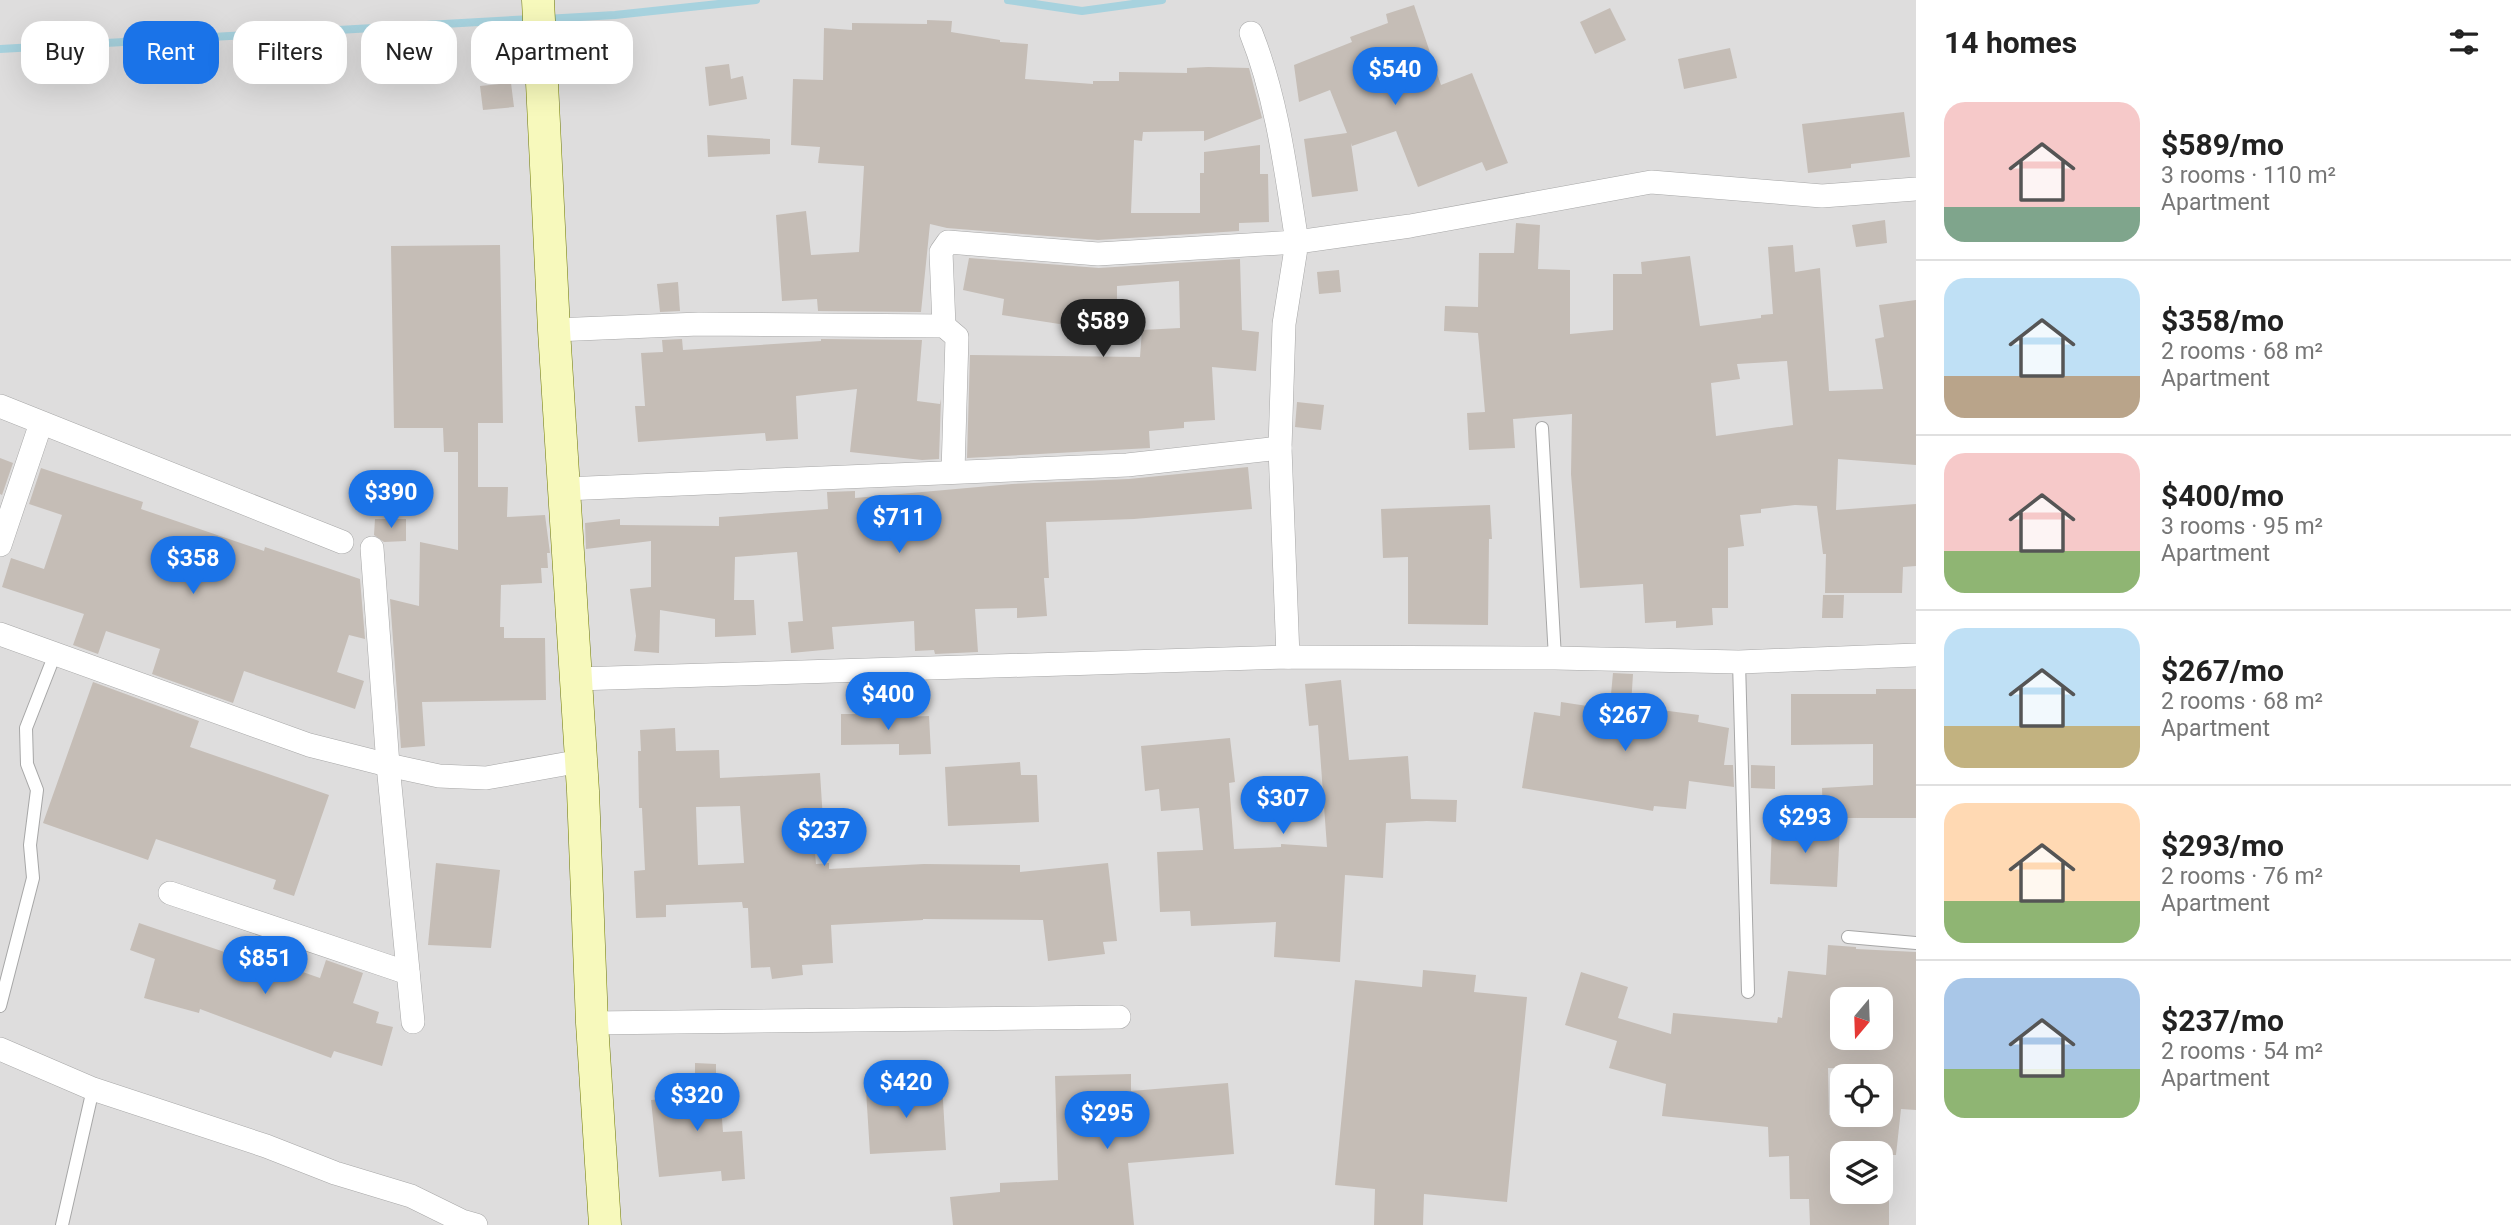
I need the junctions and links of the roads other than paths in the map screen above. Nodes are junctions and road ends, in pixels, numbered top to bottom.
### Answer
1 (538, 0) edge
2 (1251, 33) dead end
3 (1916, 189) edge
4 (1297, 242) junction
5 (944, 326) junction
6 (554, 330) junction
7 (0, 406) edge
8 (41, 423) junction
9 (1542, 428) dead end
10 (1280, 448) junction
11 (953, 472) junction
12 (564, 489) junction
13 (342, 541) dead end
14 (0, 545) edge
15 (372, 548) dead end
16 (0, 634) edge
17 (55, 654) junction
18 (1916, 655) edge
19 (1288, 657) junction
20 (1555, 658) junction
21 (1739, 662) junction
22 (576, 679) junction
23 (581, 761) junction
24 (388, 765) junction
25 (170, 893) dead end
26 (1848, 937) dead end
27 (1916, 943) edge
28 (408, 973) junction
29 (1748, 992) dead end
30 (0, 1006) edge
31 (1119, 1017) dead end
32 (413, 1022) dead end
33 (592, 1023) junction
34 (0, 1049) edge
35 (93, 1089) junction
36 (62, 1225) edge
37 (477, 1225) edge
38 (605, 1225) edge

1 - 6 street
2 - 4 street
3 - 4 street
4 - 5 street
4 - 10 street
5 - 6 street
5 - 11 street
6 - 12 street
7 - 8 street
8 - 13 street
8 - 14 street
9 - 20 lane
10 - 11 street
10 - 19 street
11 - 12 street
12 - 22 street
15 - 24 street
16 - 17 street
17 - 24 street
17 - 30 lane
18 - 21 street
19 - 20 street
19 - 22 street
20 - 21 street
21 - 29 lane
22 - 23 street
23 - 24 street
23 - 33 street
24 - 28 street
25 - 28 street
26 - 27 lane
28 - 32 street
31 - 33 street
33 - 38 street
34 - 35 street
35 - 36 lane
35 - 37 street

